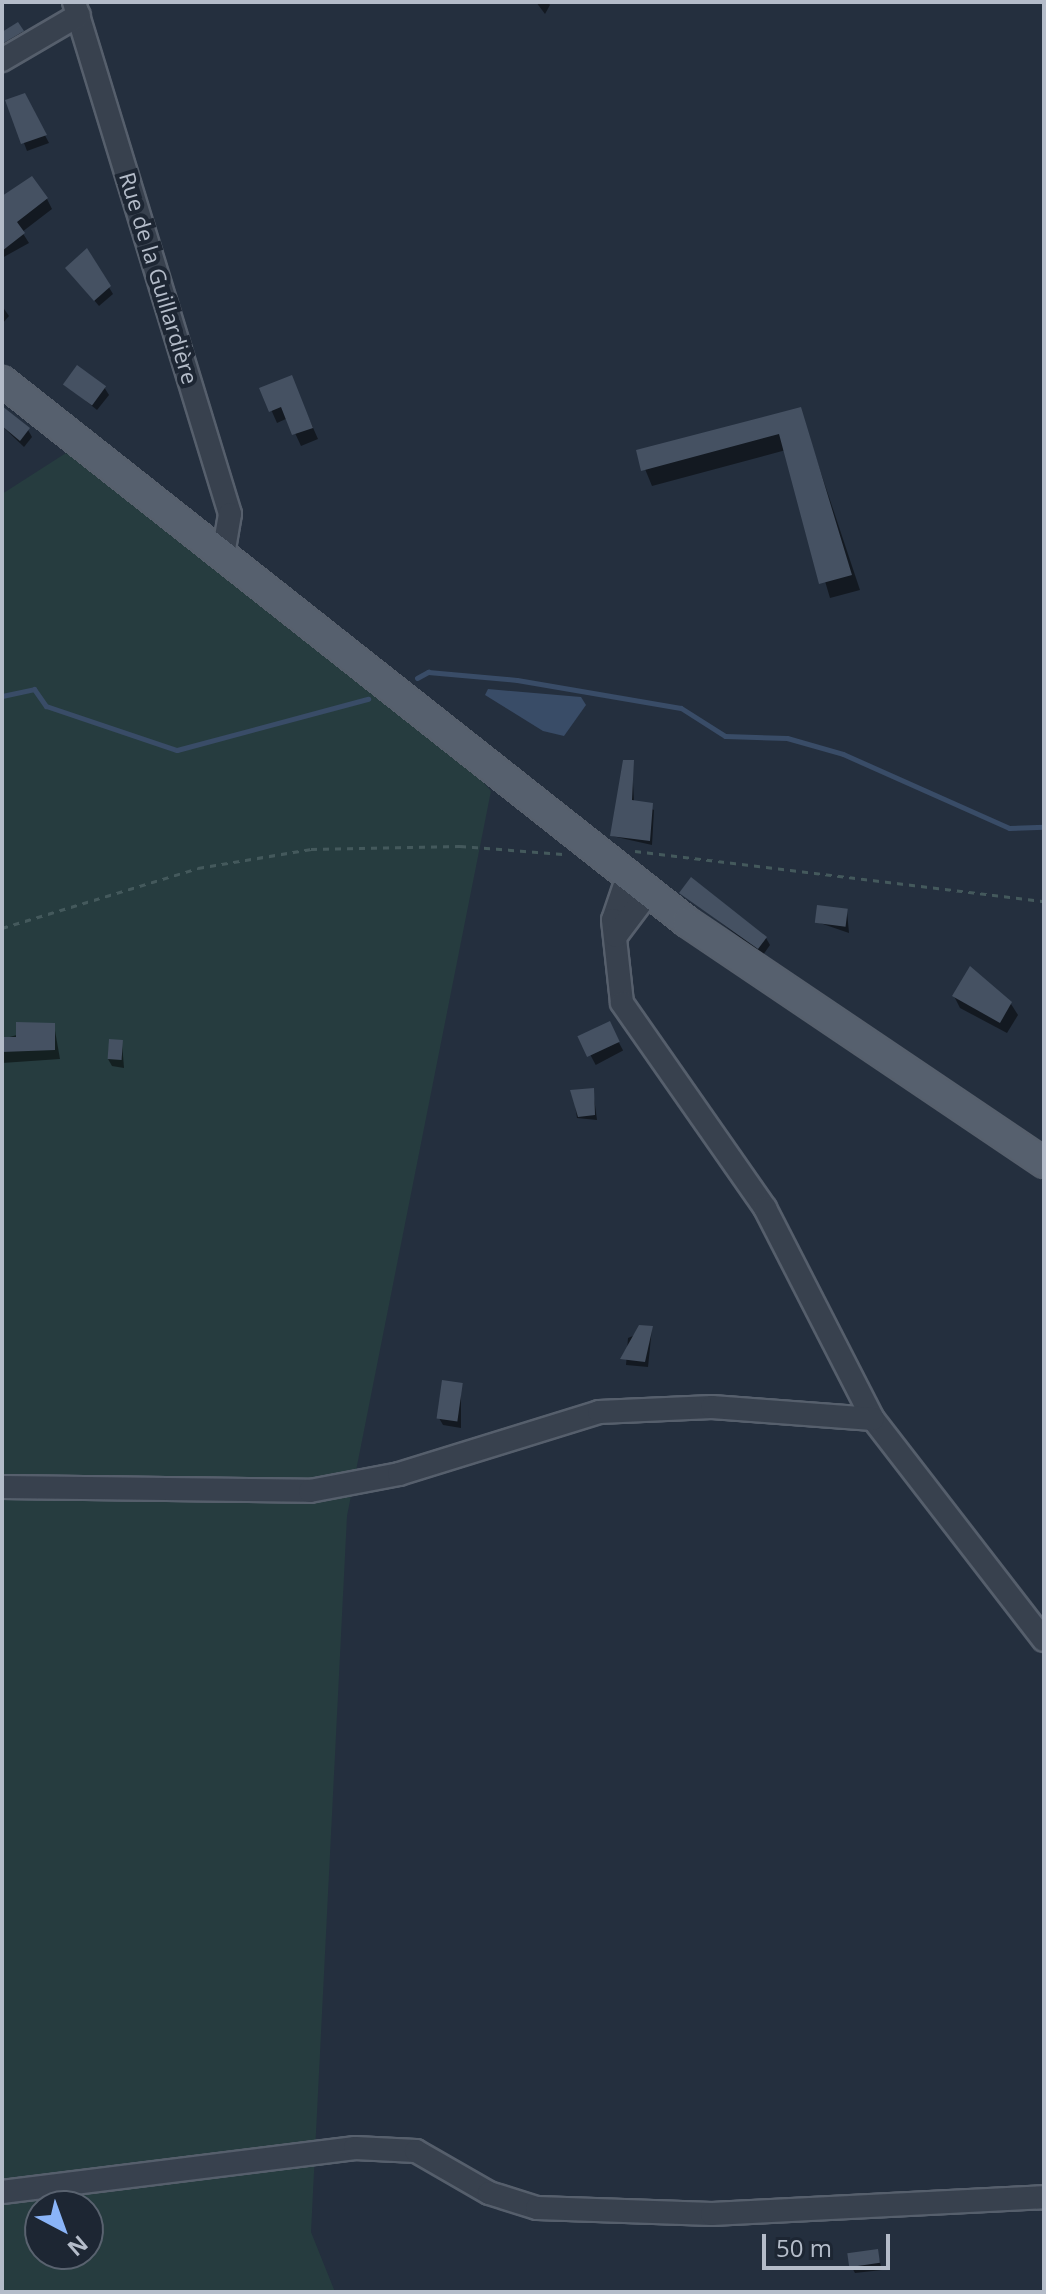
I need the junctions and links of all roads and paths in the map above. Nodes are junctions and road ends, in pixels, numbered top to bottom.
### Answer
1 (76, 8) edge
2 (2, 60) edge
3 (2, 381) edge
4 (223, 555) junction
5 (575, 855) dead end
6 (628, 875) junction
7 (1044, 901) edge
8 (2, 928) edge
9 (1044, 1163) edge
10 (873, 1419) junction
11 (2, 1487) edge
12 (1044, 1640) edge
13 (2, 2192) edge
14 (1044, 2197) edge

1 - 2 street
1 - 4 street, Rue de la Guillardière
3 - 4 main road
4 - 6 main road
5 - 8 path
6 - 7 path
6 - 9 main road
6 - 10 street
10 - 11 street
10 - 12 street
13 - 14 street

